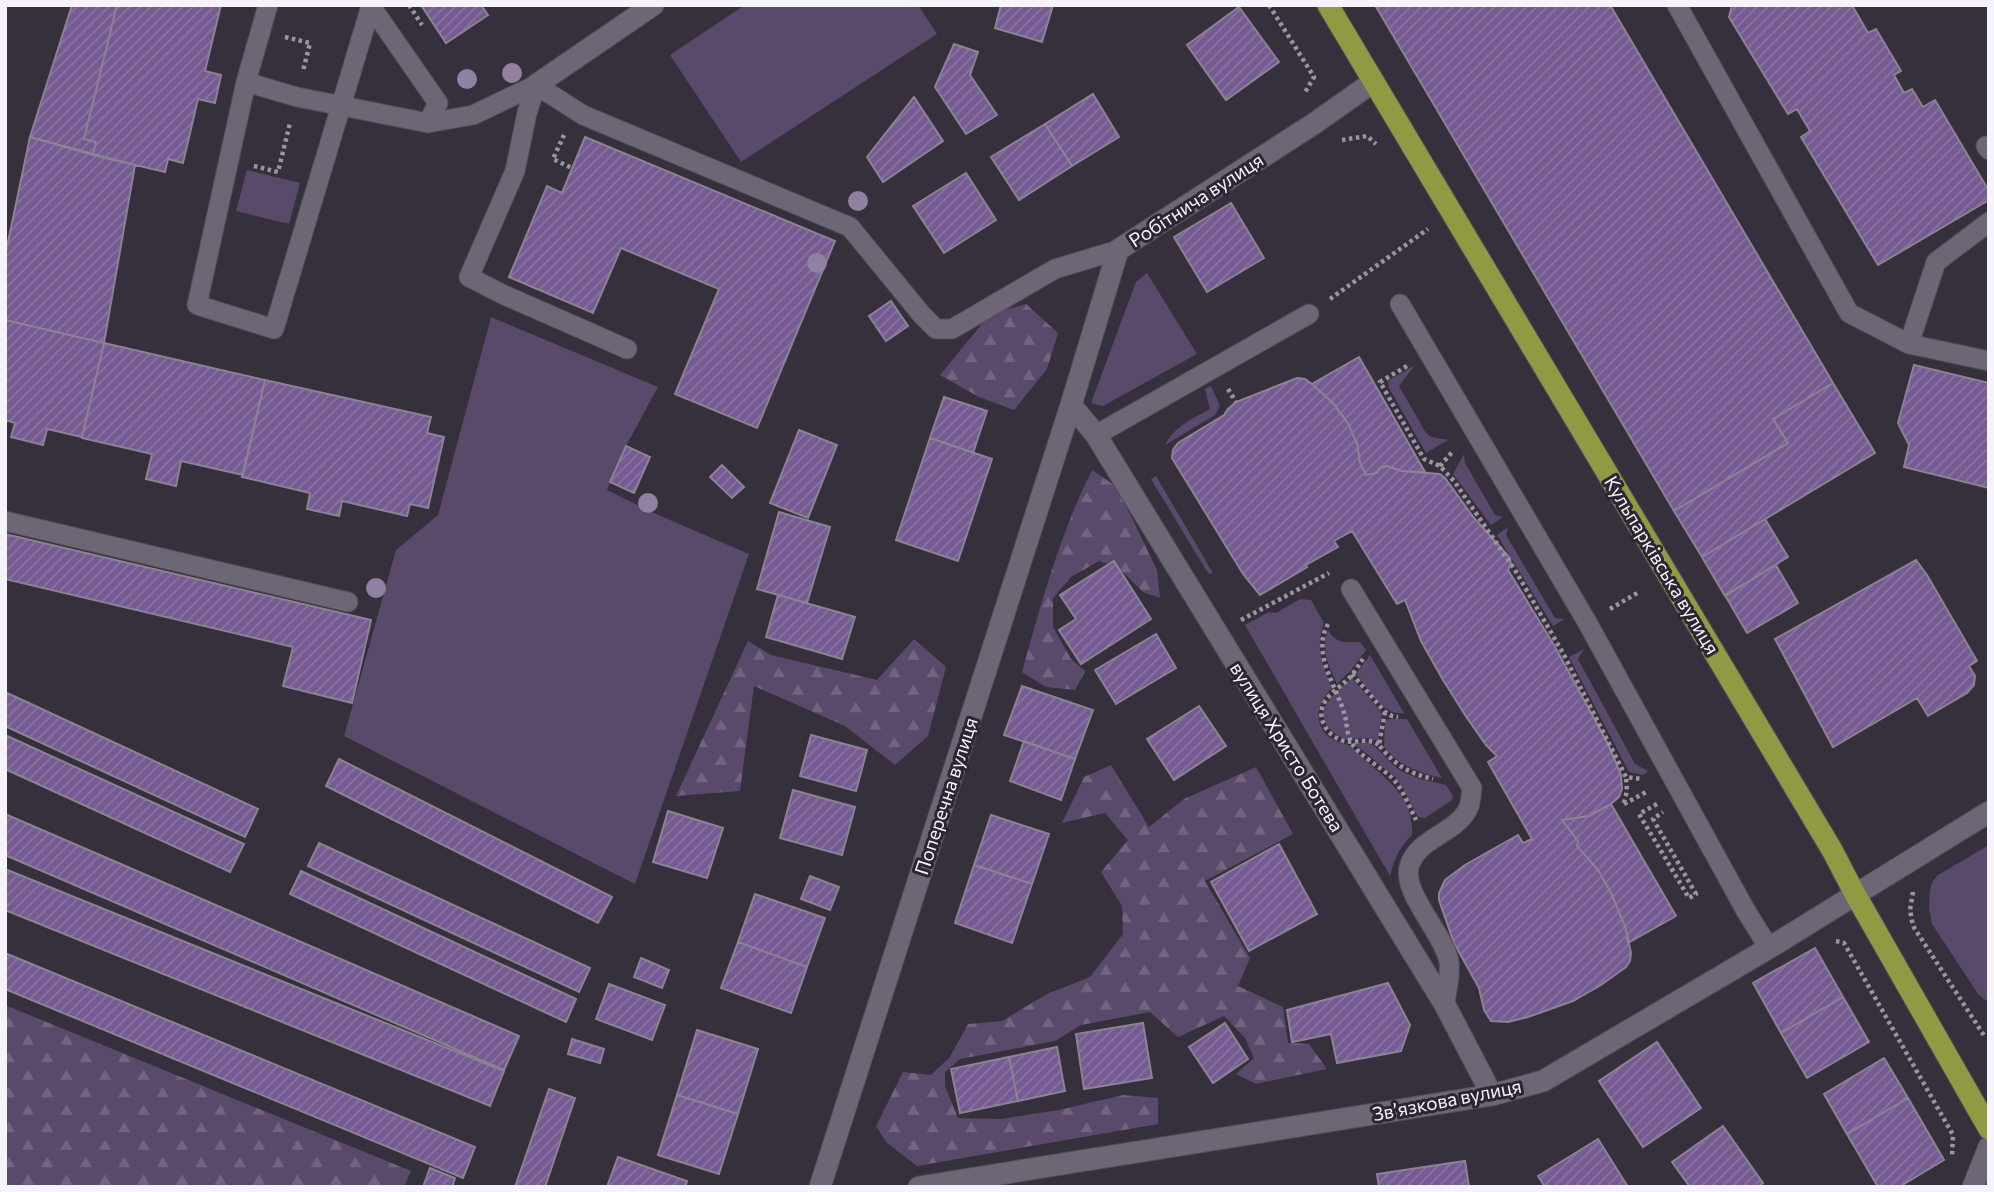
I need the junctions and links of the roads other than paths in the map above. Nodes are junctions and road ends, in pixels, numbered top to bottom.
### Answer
1 (268, 5) edge
2 (653, 5) edge
3 (1328, 5) edge
4 (1677, 5) edge
5 (370, 6) edge
6 (246, 82) junction
7 (1373, 82) junction
8 (536, 85) junction
9 (340, 106) junction
10 (428, 123) junction
11 (1989, 222) edge
12 (1118, 250) junction
13 (1400, 304) dead end
14 (1309, 314) road end
15 (1909, 344) junction
16 (627, 349) dead end
17 (1989, 360) edge
18 (1071, 405) junction
19 (1096, 435) junction
20 (5, 521) edge
21 (1351, 589) road end
22 (348, 602) dead end
23 (1989, 812) edge
24 (1855, 894) junction
25 (1769, 948) junction
26 (1446, 1005) junction
27 (1492, 1095) junction
28 (1989, 1129) edge
29 (1989, 1147) edge
30 (820, 1187) edge
31 (919, 1187) edge
32 (1973, 1187) edge

1 - 6 lane
2 - 8 street
3 - 7 main road, Кульпарківська вулиця
4 - 15 lane
5 - 9 lane
5 - 10 lane
6 - 9 lane
6 - 9 lane
7 - 12 street, Робітнича вулиця
7 - 24 main road, Кульпарківська вулиця
8 - 10 lane
8 - 12 lane
8 - 16 lane
9 - 10 lane
11 - 15 lane
12 - 18 street, Робітнича вулиця
13 - 25 lane
14 - 19 lane
15 - 17 lane
18 - 19 street, вулиця Христо Ботева
18 - 30 street, Поперечна вулиця
19 - 26 street, вулиця Христо Ботева
20 - 22 lane
21 - 26 lane
23 - 24 street, Звʼязкова вулиця
24 - 25 street, Звʼязкова вулиця
24 - 28 main road, Кульпарківська вулиця
25 - 27 street, Звʼязкова вулиця
26 - 27 street, вулиця Христо Ботева
27 - 31 street, Звʼязкова вулиця
29 - 32 street

